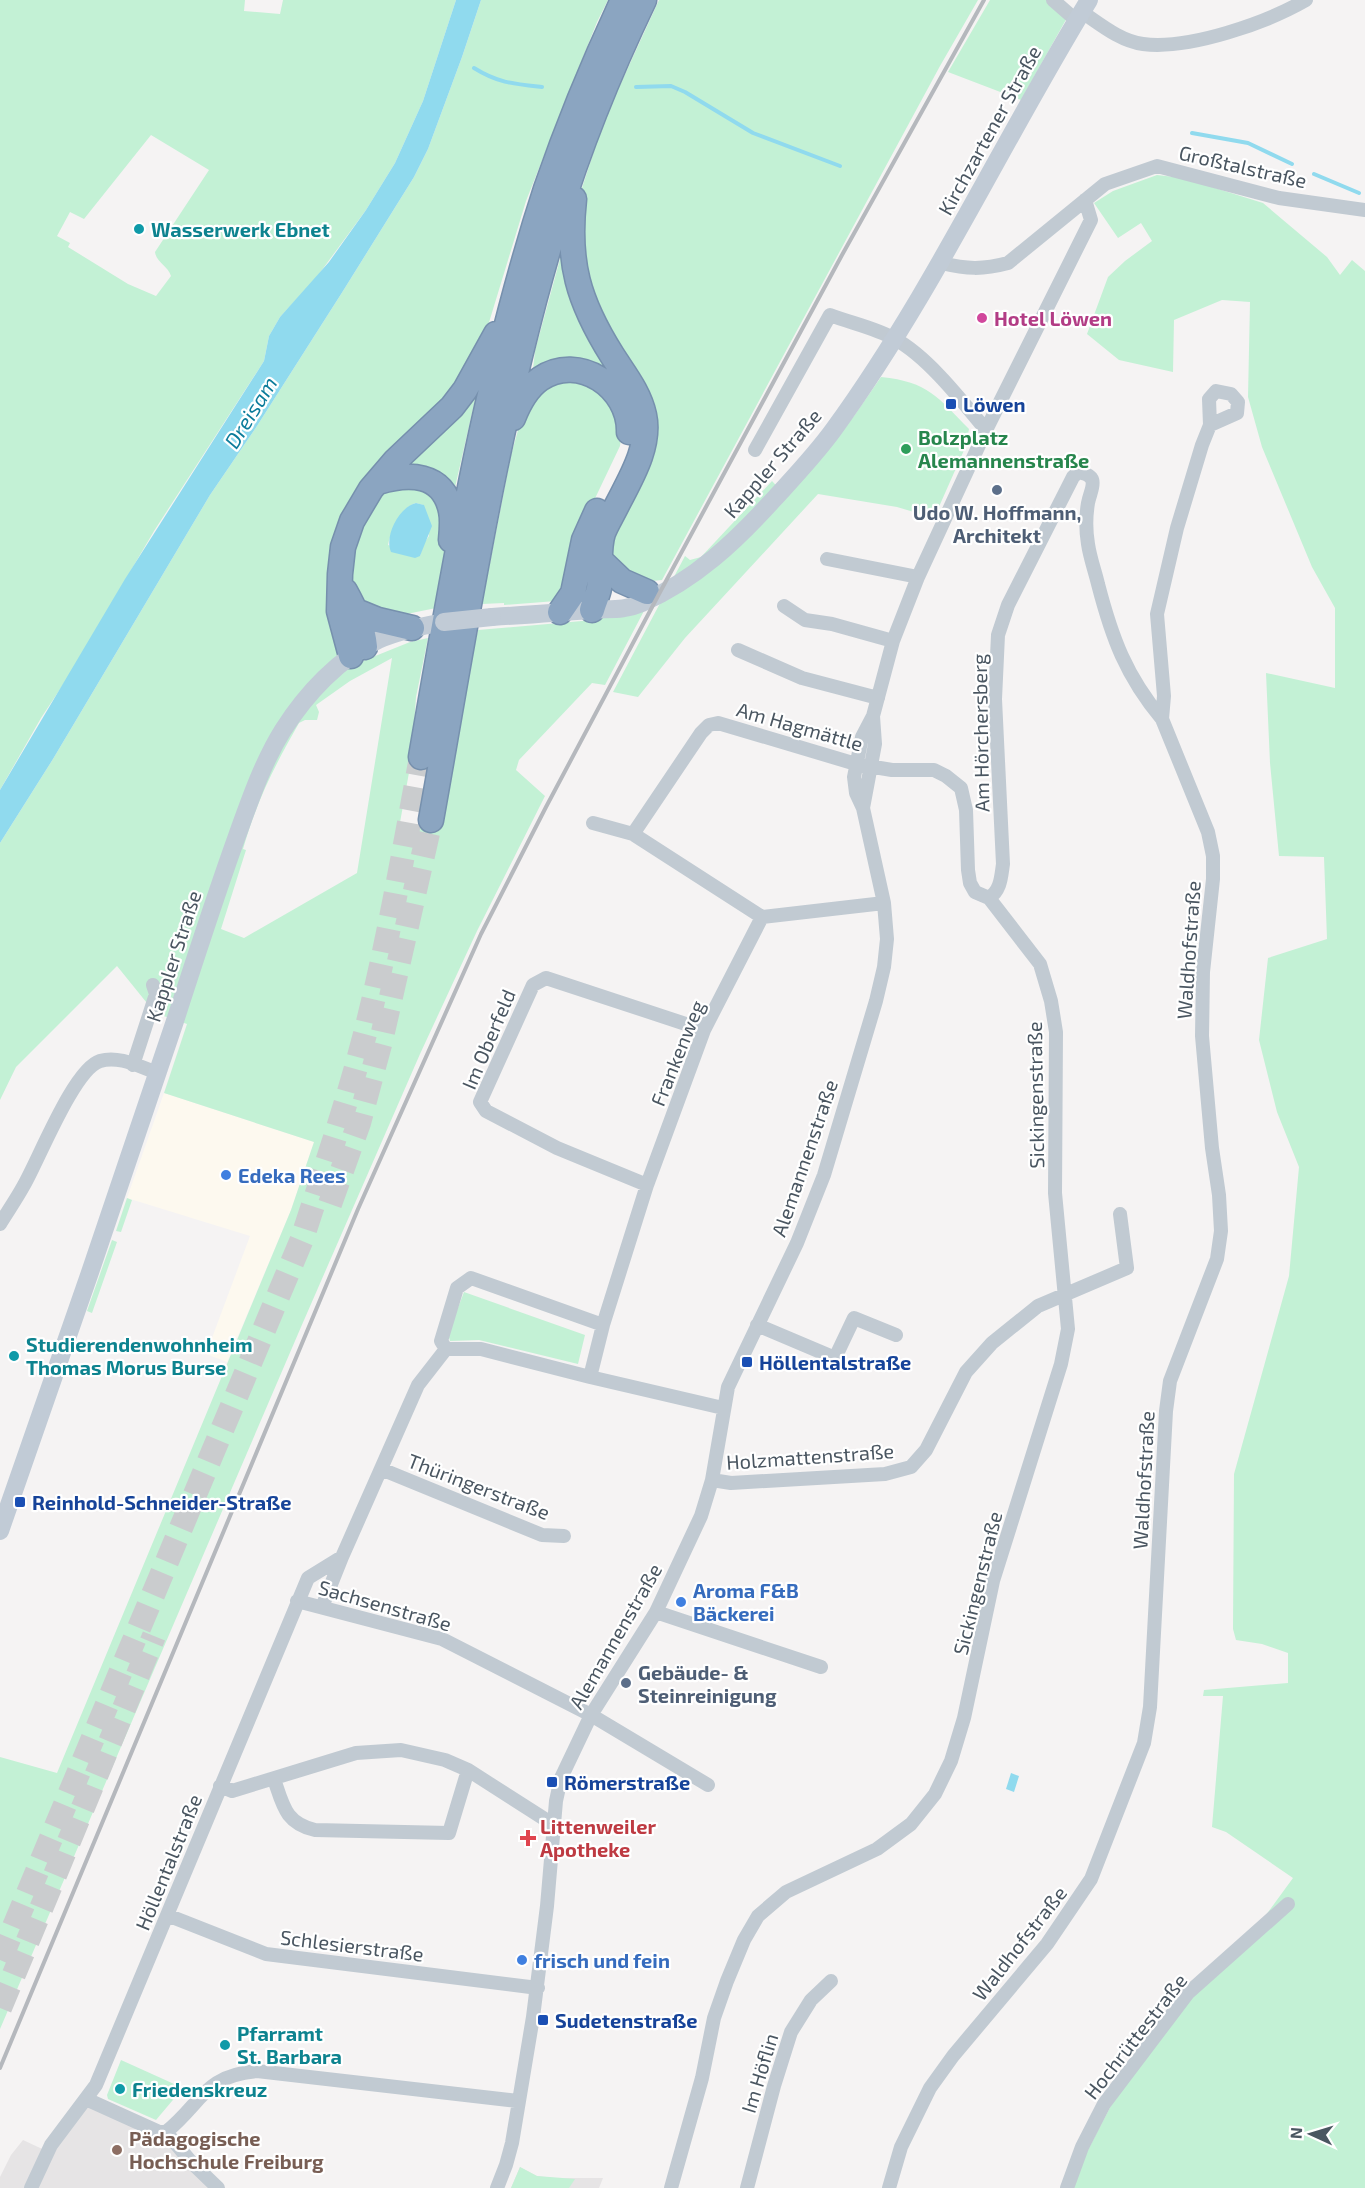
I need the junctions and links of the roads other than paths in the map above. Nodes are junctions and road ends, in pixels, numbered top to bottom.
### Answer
1 (623, 0) edge
2 (644, 0) edge
3 (1053, 0) edge
4 (1306, 0) edge
5 (1083, 11) edge
6 (580, 152) junction
7 (1085, 200) junction
8 (1365, 210) edge
9 (941, 262) junction
10 (514, 299) junction
11 (894, 338) junction
12 (1210, 425) dead end
13 (986, 430) junction
14 (755, 450) dead end
15 (497, 459) junction
16 (378, 482) junction
17 (827, 559) dead end
18 (589, 563) junction
19 (918, 577) junction
20 (340, 582) junction
21 (450, 590) junction
22 (653, 593) junction
23 (784, 606) dead end
24 (592, 610) junction
25 (356, 611) junction
26 (560, 612) junction
27 (412, 628) junction
28 (893, 641) junction
29 (738, 650) dead end
30 (358, 651) junction
31 (878, 698) junction
32 (1162, 719) junction
33 (421, 757) tunnel mouth
34 (863, 765) junction
35 (431, 820) tunnel mouth
36 (593, 823) dead end
37 (633, 834) junction
38 (989, 898) junction
39 (884, 903) junction
40 (762, 917) junction
41 (153, 985) dead end
42 (704, 1030) junction
43 (133, 1065) junction
44 (158, 1073) junction
45 (647, 1185) junction
46 (1120, 1214) dead end
47 (0, 1224) edge
48 (1066, 1295) junction
49 (603, 1325) junction
50 (757, 1325) junction
51 (896, 1335) dead end
52 (443, 1345) junction
53 (590, 1377) junction
54 (723, 1408) junction
55 (381, 1468) junction
56 (712, 1480) junction
57 (1, 1524) edge
58 (564, 1536) dead end
59 (342, 1557) junction
60 (297, 1601) junction
61 (322, 1607) junction
62 (656, 1612) junction
63 (821, 1667) dead end
64 (591, 1715) junction
65 (468, 1770) junction
66 (274, 1779) junction
67 (708, 1785) dead end
68 (220, 1786) junction
69 (554, 1825) junction
70 (1288, 1904) dead end
71 (167, 1916) junction
72 (831, 1981) dead end
73 (538, 1988) junction
74 (86, 2099) junction
75 (518, 2101) junction
76 (166, 2132) junction
77 (31, 2188) edge
78 (218, 2188) edge
79 (497, 2188) edge
80 (671, 2188) edge
81 (747, 2188) edge
82 (889, 2188) edge
83 (1067, 2188) edge

1 - 10 highway
2 - 6 highway
3 - 5 street
4 - 5 street
5 - 9 street, Kirchzartener Straße
6 - 15 highway
6 - 18 highway
7 - 8 street, Großtalstraße
7 - 9 street
7 - 13 street, Alemannenstraße
9 - 11 street, Kappler Straße
10 - 16 highway
10 - 21 highway
11 - 13 street
11 - 14 street, Kappler Straße
11 - 22 street, Kappler Straße
12 - 32 street
13 - 19 street, Alemannenstraße
15 - 18 highway
15 - 35 highway
16 - 20 highway
16 - 21 highway
17 - 19 street
18 - 22 highway
18 - 24 highway
18 - 26 highway
19 - 28 street, Alemannenstraße
20 - 25 highway
20 - 30 highway
21 - 33 highway
22 - 24 street, Kappler Straße
23 - 28 street
24 - 26 street, Kappler Straße
25 - 27 highway
25 - 30 highway
26 - 27 street, Kappler Straße, bridge
27 - 30 street, Kappler Straße
28 - 31 street, Alemannenstraße
29 - 31 street
30 - 44 street, Kappler Straße
31 - 34 street, Alemannenstraße
32 - 38 street, Am Hörchersberg
32 - 82 street, Waldhofstraße
34 - 37 street, Am Hagmättle
34 - 38 street, Am Hörchersberg
34 - 39 street, Alemannenstraße
36 - 37 street
37 - 40 street
38 - 48 street, Sickingenstraße
39 - 40 street
39 - 50 street, Alemannenstraße
40 - 42 street, Frankenweg
41 - 43 street
42 - 45 street, Frankenweg
42 - 45 street, Im Oberfeld
43 - 44 street
43 - 47 street
44 - 57 street, Kappler Straße
45 - 49 street, Frankenweg
46 - 48 street, Holzmattenstraße
48 - 56 street, Holzmattenstraße
48 - 80 street, Sickingenstraße
49 - 52 street
49 - 53 street, Frankenweg
50 - 51 street
50 - 54 street, Alemannenstraße
52 - 53 street
52 - 55 street
53 - 54 street
54 - 56 street, Alemannenstraße
55 - 58 street, Thüringerstraße
55 - 59 street
56 - 62 street, Alemannenstraße
59 - 60 street, Höllentalstraße
59 - 61 street
60 - 61 street, Sachsenstraße
60 - 68 street, Höllentalstraße
61 - 64 street, Sachsenstraße
62 - 63 street
62 - 64 street, Alemannenstraße
64 - 67 street, Sachsenstraße
64 - 69 street, Alemannenstraße
65 - 66 street
65 - 66 street
65 - 69 street
66 - 68 street
68 - 71 street, Höllentalstraße
69 - 73 street, Alemannenstraße
70 - 83 street, Hochrüttestraße
71 - 73 street, Schlesierstraße
71 - 74 street, Höllentalstraße
72 - 81 street, Im Höflin
73 - 75 street, Alemannenstraße
74 - 76 street
74 - 77 street, Höllentalstraße
75 - 76 street
75 - 79 street, Alemannenstraße
76 - 78 street

